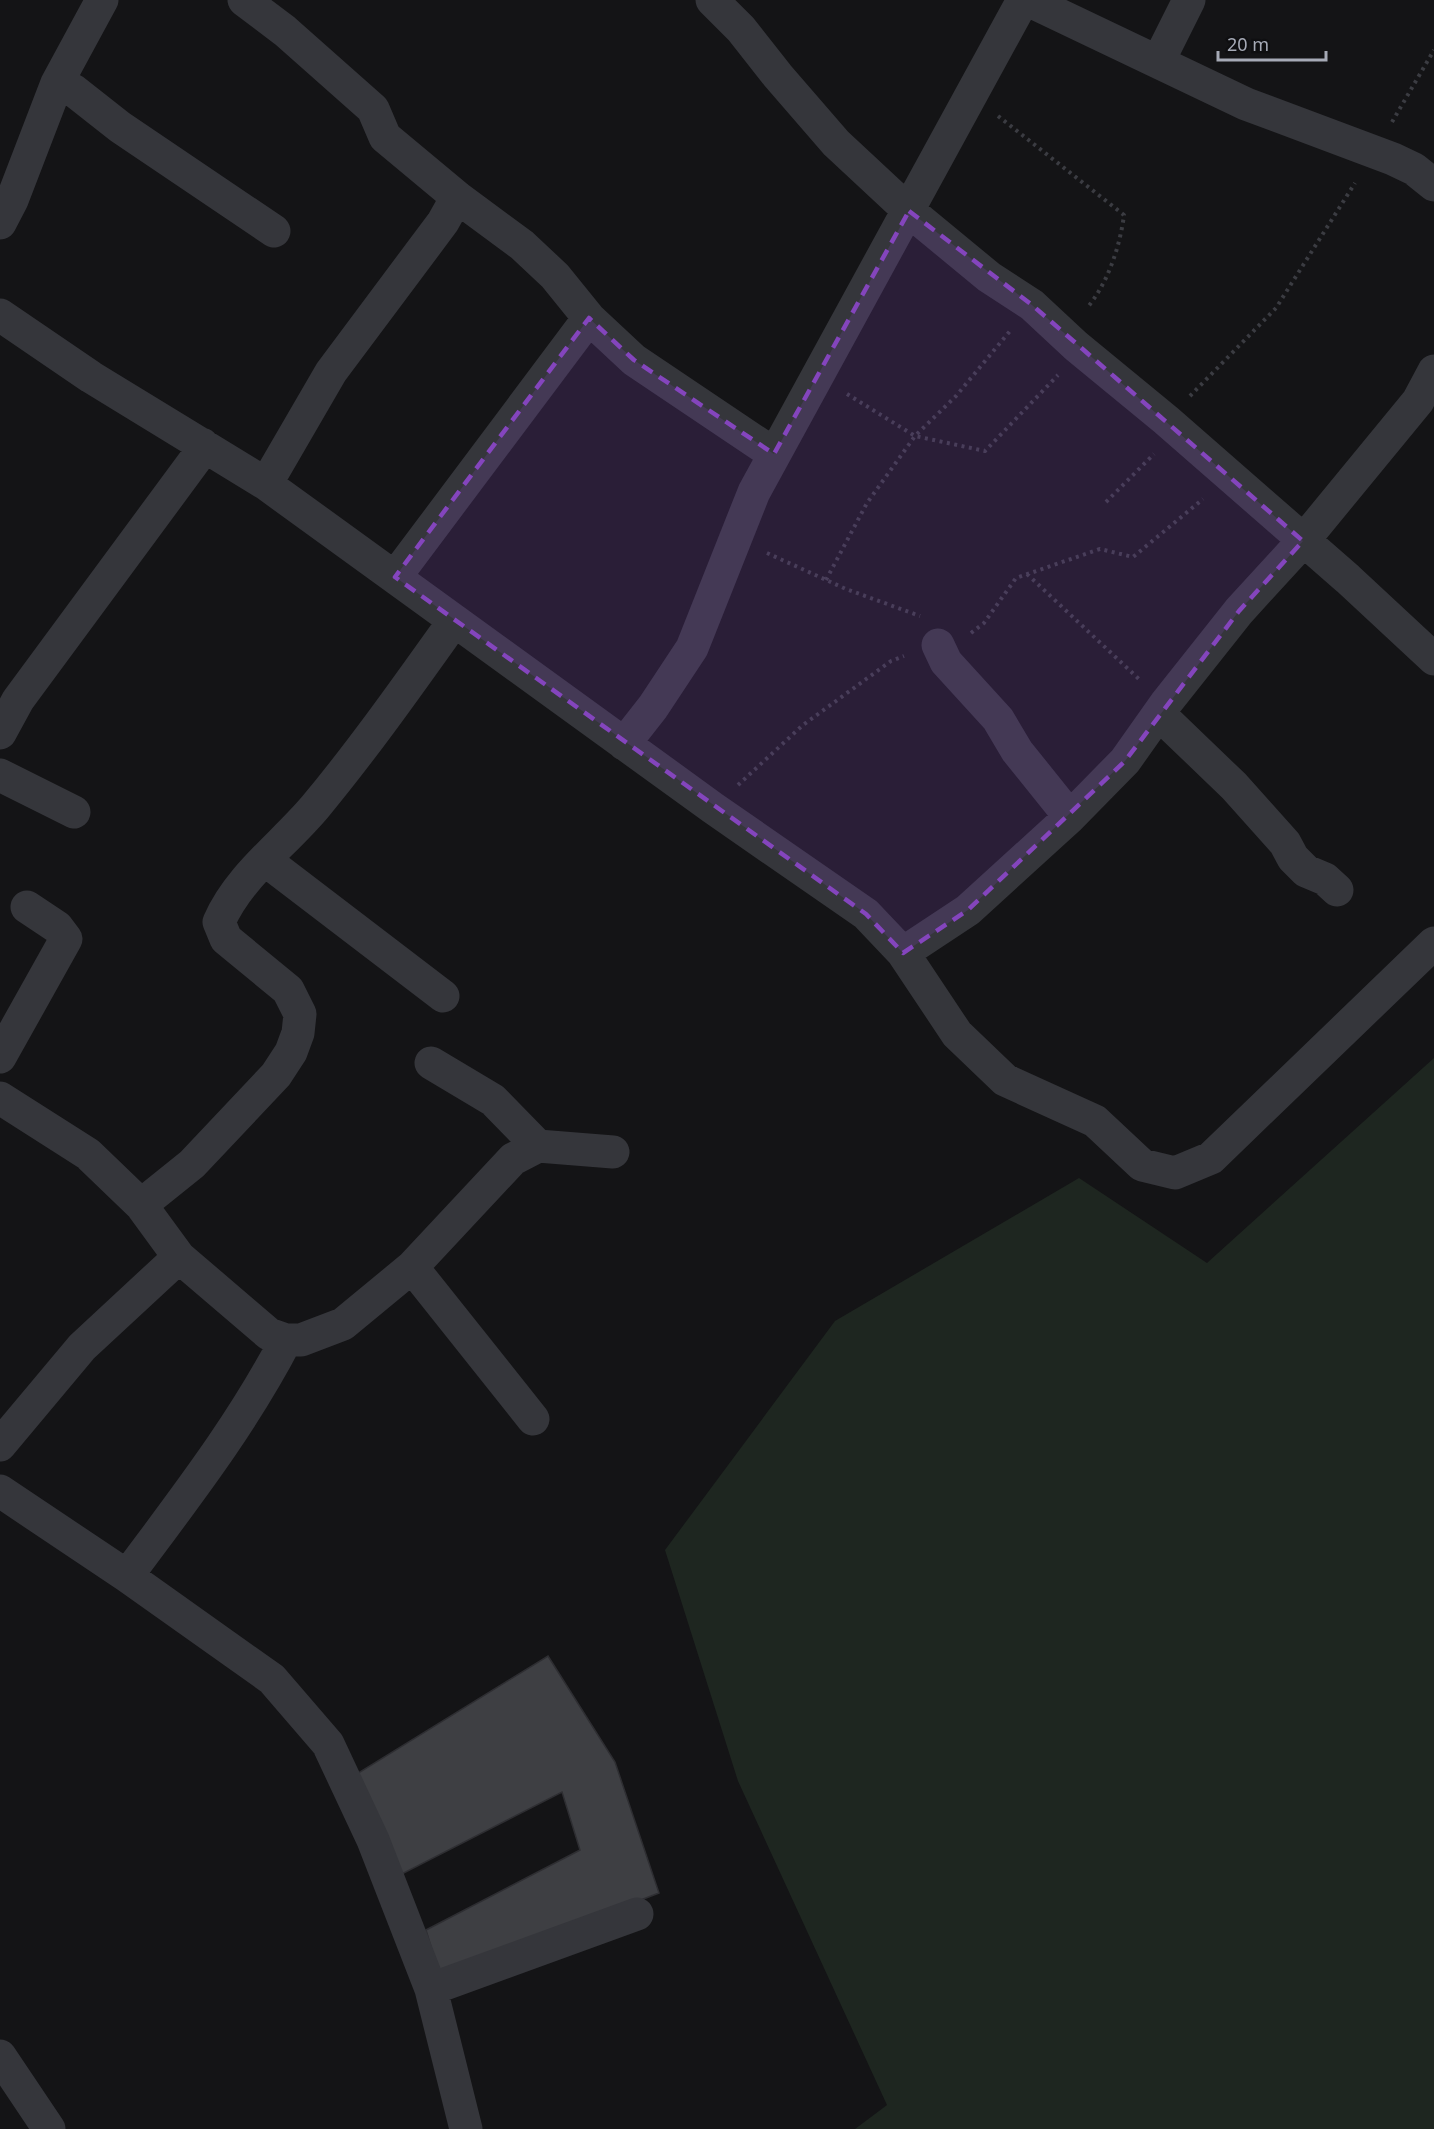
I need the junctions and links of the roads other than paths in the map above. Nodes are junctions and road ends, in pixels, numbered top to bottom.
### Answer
1 (102, 0) edge
2 (244, 0) edge
3 (712, 0) edge
4 (1023, 0) edge
5 (1028, 0) edge
6 (1189, 0) edge
7 (1158, 62) junction
8 (57, 83) junction
9 (1434, 185) edge
10 (457, 196) junction
11 (909, 211) junction
12 (0, 223) edge
13 (274, 231) dead end
14 (0, 315) edge
15 (589, 318) junction
16 (1434, 371) edge
17 (202, 444) junction
18 (774, 454) junction
19 (266, 484) junction
20 (1303, 541) junction
21 (395, 577) junction
22 (454, 621) junction
23 (938, 645) road end
24 (1434, 659) edge
25 (1162, 709) junction
26 (0, 733) edge
27 (624, 744) junction
28 (0, 775) edge
29 (74, 812) dead end
30 (1070, 817) junction
31 (265, 860) junction
32 (1337, 890) dead end
33 (27, 907) dead end
34 (1434, 944) edge
35 (903, 953) junction
36 (443, 996) dead end
37 (0, 1057) edge
38 (431, 1063) dead end
39 (0, 1098) edge
40 (537, 1146) junction
41 (613, 1152) dead end
42 (141, 1205) junction
43 (179, 1257) junction
44 (412, 1267) junction
45 (286, 1340) junction
46 (533, 1419) dead end
47 (0, 1445) edge
48 (0, 1491) edge
49 (127, 1576) junction
50 (637, 1914) dead end
51 (431, 1989) junction
52 (0, 2056) edge
53 (50, 2129) edge
54 (466, 2129) edge

1 - 8 street
2 - 10 street
3 - 11 street
4 - 11 street
5 - 7 street
6 - 7 street
7 - 9 street
8 - 12 street
8 - 13 street
10 - 15 street
10 - 19 street
11 - 18 street
11 - 20 street
14 - 17 street
15 - 18 street
15 - 21 street
16 - 20 street
17 - 19 street
17 - 26 street
18 - 27 street
19 - 21 street
20 - 24 street
20 - 25 street
21 - 22 street
22 - 27 street
22 - 31 street
23 - 30 street
25 - 30 street
25 - 32 street
27 - 35 street
28 - 29 street
30 - 35 street
31 - 36 street
31 - 42 street
33 - 37 street
34 - 35 street
38 - 40 street
39 - 42 street
40 - 41 street
40 - 44 street
42 - 43 street
43 - 45 street
43 - 47 street
44 - 45 street
44 - 46 street
45 - 49 street
48 - 49 street
49 - 51 street
50 - 51 street
51 - 54 street
52 - 53 street

